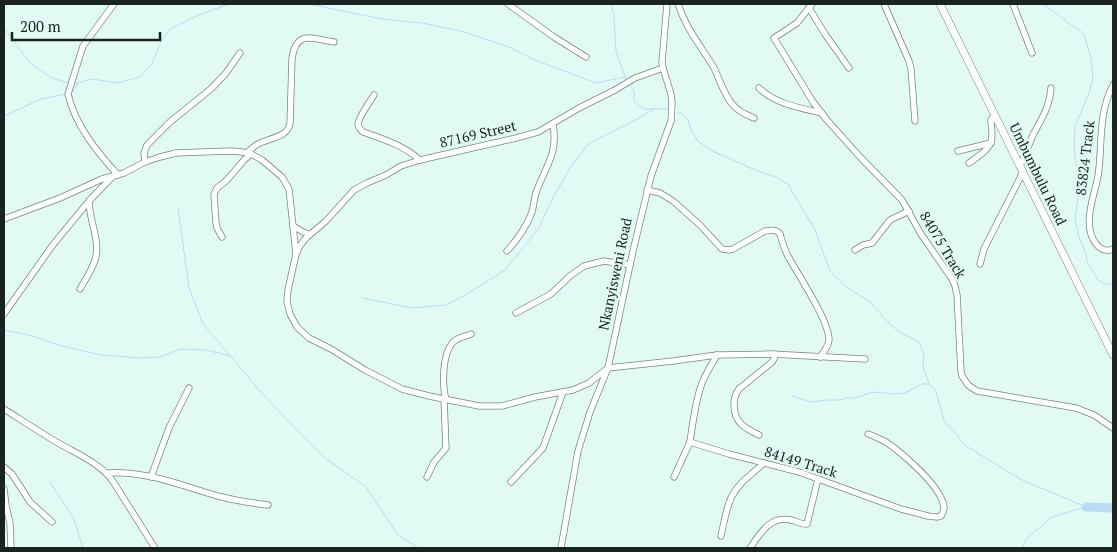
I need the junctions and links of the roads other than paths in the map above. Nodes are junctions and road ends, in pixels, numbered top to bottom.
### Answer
1 (114, 4) edge
2 (508, 4) edge
3 (667, 4) edge
4 (678, 4) edge
5 (884, 4) edge
6 (940, 4) edge
7 (1014, 4) edge
8 (810, 6) edge
9 (334, 42) dead end
10 (240, 53) dead end
11 (1032, 53) dead end
12 (586, 57) dead end
13 (663, 68) junction
14 (849, 68) dead end
15 (1113, 85) edge
16 (759, 88) dead end
17 (1051, 88) dead end
18 (374, 95) dead end
19 (822, 113) junction
20 (995, 116) junction
21 (754, 118) dead end
22 (914, 121) dead end
23 (553, 124) junction
24 (991, 143) junction
25 (958, 151) dead end
26 (249, 154) junction
27 (420, 160) junction
28 (146, 162) junction
29 (969, 163) dead end
30 (1021, 169) junction
31 (116, 176) junction
32 (647, 190) junction
33 (90, 201) junction
34 (909, 211) junction
35 (4, 219) edge
36 (293, 226) junction
37 (309, 234) junction
38 (222, 237) dead end
39 (1113, 249) edge
40 (855, 250) dead end
41 (507, 251) dead end
42 (296, 254) junction
43 (980, 264) dead end
44 (630, 265) junction
45 (80, 288) dead end
46 (516, 313) dead end
47 (4, 314) edge
48 (471, 334) dead end
49 (775, 354) junction
50 (717, 355) junction
51 (1113, 355) edge
52 (820, 357) junction
53 (865, 359) dead end
54 (608, 368) junction
55 (189, 388) dead end
56 (563, 392) junction
57 (445, 400) junction
58 (4, 409) edge
59 (1113, 428) edge
60 (868, 434) dead end
61 (759, 435) dead end
62 (690, 442) junction
63 (764, 463) junction
64 (4, 467) edge
65 (107, 473) junction
66 (151, 477) junction
67 (427, 477) dead end
68 (674, 477) dead end
69 (818, 479) junction
70 (511, 482) dead end
71 (4, 489) edge
72 (268, 505) dead end
73 (52, 522) dead end
74 (721, 536) dead end
75 (11, 548) edge
76 (155, 548) edge
77 (561, 548) edge
78 (750, 548) edge

1 - 31 street
2 - 12 street
3 - 13 street, Nkanyisweni Road
4 - 21 street
5 - 22 street
6 - 20 main road, Umbumbulu Road
7 - 11 street
8 - 14 street
8 - 19 street, 84075 Track
9 - 26 street
10 - 28 street
13 - 23 street, 87169 Street
13 - 32 street, Nkanyisweni Road
15 - 39 street, 83824 Track
16 - 19 street
17 - 30 street
18 - 27 street
19 - 34 street, 84075 Track
20 - 24 street
20 - 30 main road, Umbumbulu Road
23 - 27 street, 87169 Street
23 - 41 street
24 - 25 street
24 - 29 street
26 - 28 street
26 - 36 street
26 - 38 street
27 - 37 street, 87169 Street
28 - 31 street
30 - 43 street
30 - 51 main road, Umbumbulu Road
31 - 33 street
31 - 35 street
32 - 44 street, Nkanyisweni Road
32 - 52 street
33 - 45 street
33 - 47 street
34 - 40 street
34 - 59 street, 84075 Track
36 - 37 street
36 - 42 street
37 - 42 street, 87169 Street
42 - 57 street
44 - 46 street
44 - 54 street, Nkanyisweni Road
48 - 57 street
49 - 50 street
49 - 52 street
49 - 61 street
50 - 54 street
50 - 62 street
52 - 53 street
54 - 56 street
54 - 77 street, Nkanyisweni Road
55 - 66 street
56 - 57 street
56 - 70 street
57 - 67 street
58 - 65 street
60 - 69 street, 84149 Track
62 - 63 street, 84149 Track
62 - 68 street
63 - 69 street, 84149 Track
63 - 74 street
64 - 73 street
65 - 66 street
65 - 76 street
66 - 72 street
69 - 78 street
71 - 75 street

